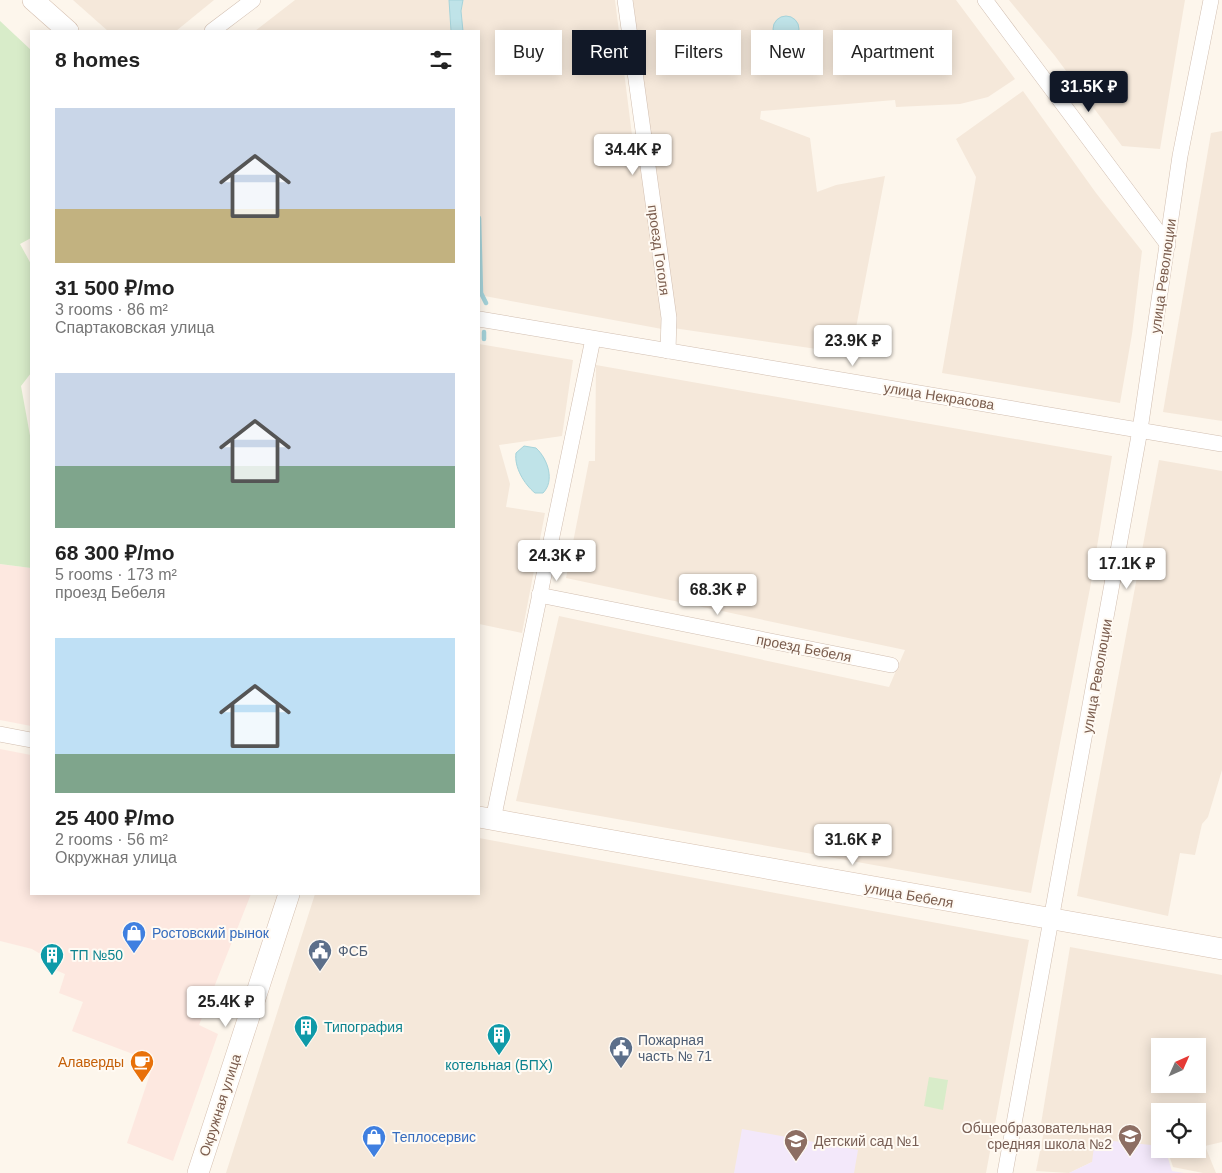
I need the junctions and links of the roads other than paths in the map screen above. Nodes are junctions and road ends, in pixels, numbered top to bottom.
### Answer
1 (33, 0) edge
2 (253, 0) edge
3 (625, 0) edge
4 (985, 0) edge
5 (1211, 0) edge
6 (67, 30) edge
7 (213, 30) edge
8 (1168, 245) junction
9 (480, 319) edge
10 (593, 339) junction
11 (668, 351) junction
12 (1140, 430) junction
13 (1222, 444) edge
14 (539, 595) junction
15 (891, 665) dead end
16 (0, 734) edge
17 (30, 740) edge
18 (486, 818) edge
19 (288, 895) edge
20 (1053, 920) junction
21 (1222, 949) edge
22 (198, 1173) edge
23 (1005, 1173) edge

1 - 6 street
2 - 7 street
3 - 11 street, проезд Гоголя
4 - 8 street
5 - 8 street, улица Революции
8 - 12 street, улица Революции
9 - 10 street, улица Некрасова
10 - 11 street, улица Некрасова
10 - 14 street
11 - 12 street, улица Некрасова
12 - 13 street, улица Некрасова
12 - 20 street, улица Революции
14 - 15 street, проезд Бебеля
14 - 18 street
16 - 17 street
18 - 20 street, улица Бебеля
19 - 22 street, Окружная улица
20 - 21 street, улица Бебеля
20 - 23 street, улица Революции

